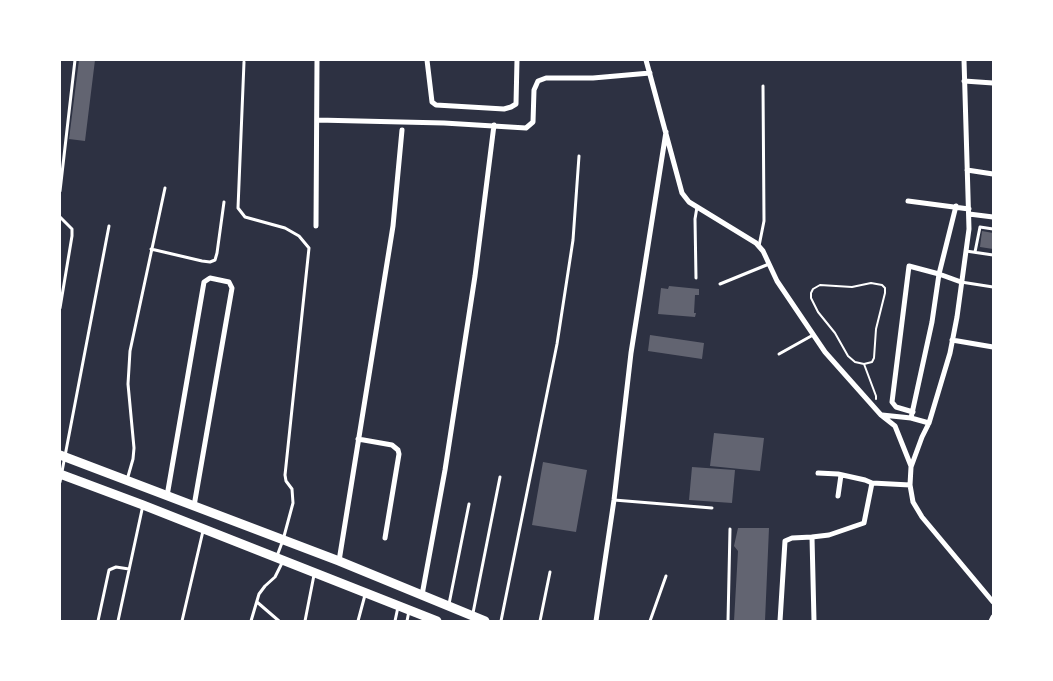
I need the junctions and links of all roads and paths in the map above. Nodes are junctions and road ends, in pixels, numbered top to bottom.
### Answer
1 (75, 60) edge
2 (317, 60) edge
3 (427, 60) edge
4 (517, 60) edge
5 (646, 60) edge
6 (964, 60) edge
7 (244, 62) dead end
8 (650, 73) junction
9 (964, 81) junction
10 (993, 84) edge
11 (763, 86) dead end
12 (317, 120) junction
13 (494, 126) junction
14 (666, 129) junction
15 (402, 130) dead end
16 (579, 156) dead end
17 (967, 170) junction
18 (993, 174) edge
19 (164, 188) dead end
20 (60, 191) edge
21 (908, 201) dead end
22 (224, 202) dead end
23 (956, 206) junction
24 (697, 207) junction
25 (969, 211) junction
26 (60, 217) edge
27 (993, 217) edge
28 (109, 226) dead end
29 (316, 226) dead end
30 (993, 229) edge
31 (759, 246) junction
32 (152, 249) junction
33 (966, 251) junction
34 (975, 252) junction
35 (993, 255) edge
36 (769, 264) junction
37 (939, 274) junction
38 (696, 278) dead end
39 (961, 282) junction
40 (720, 284) dead end
41 (993, 286) edge
42 (60, 308) edge
43 (813, 335) junction
44 (952, 340) junction
45 (993, 347) edge
46 (779, 354) dead end
47 (864, 364) junction
48 (871, 403) junction
49 (913, 412) junction
50 (881, 415) junction
51 (912, 418) junction
52 (929, 423) junction
53 (358, 439) junction
54 (63, 456) edge
55 (912, 467) junction
56 (818, 473) dead end
57 (841, 475) junction
58 (60, 477) edge
59 (500, 477) dead end
60 (126, 480) junction
61 (872, 483) junction
62 (910, 485) junction
63 (167, 496) junction
64 (838, 496) dead end
65 (614, 500) junction
66 (469, 504) dead end
67 (143, 505) junction
68 (194, 506) junction
69 (712, 508) dead end
70 (204, 528) junction
71 (730, 529) dead end
72 (812, 537) junction
73 (385, 538) dead end
74 (283, 540) junction
75 (280, 558) junction
76 (339, 561) junction
77 (129, 569) junction
78 (315, 572) junction
79 (550, 572) dead end
80 (666, 576) dead end
81 (366, 592) junction
82 (422, 594) junction
83 (256, 602) junction
84 (993, 602) edge
85 (398, 605) junction
86 (448, 606) junction
87 (410, 610) junction
88 (472, 616) junction
89 (993, 617) edge
90 (98, 621) edge
91 (118, 621) edge
92 (182, 621) edge
93 (251, 621) edge
94 (279, 621) edge
95 (305, 621) edge
96 (358, 621) edge
97 (395, 621) edge
98 (407, 621) edge
99 (436, 621) edge
100 (485, 621) edge
101 (501, 621) edge
102 (540, 621) edge
103 (596, 621) edge
104 (650, 621) edge
105 (728, 621) edge
106 (780, 621) edge
107 (814, 621) edge
108 (990, 621) edge

1 - 20 lane
2 - 12 street
3 - 4 street
5 - 8 street
6 - 9 street
7 - 74 lane
8 - 13 street
8 - 14 street
9 - 10 street
9 - 17 street
11 - 31 lane
12 - 13 street
12 - 29 street
13 - 82 street
14 - 24 street
14 - 65 street
15 - 53 street
16 - 101 lane
17 - 18 street
17 - 25 street
19 - 32 lane
21 - 23 street
22 - 32 lane
23 - 25 street
23 - 37 street
24 - 31 street
24 - 38 lane
25 - 27 street
25 - 33 street
26 - 42 lane
28 - 54 lane
30 - 34 lane
31 - 36 street
32 - 60 lane
33 - 34 lane
33 - 39 street
34 - 35 lane
36 - 40 lane
36 - 43 street
37 - 39 street
37 - 49 street
37 - 49 street
39 - 41 lane
39 - 44 street
43 - 46 lane
43 - 48 street
44 - 45 street
44 - 52 street
47 - 47 path
47 - 48 path
48 - 50 street
49 - 51 street
50 - 51 street
50 - 55 street
51 - 52 street
52 - 55 street
53 - 73 street
53 - 76 street
54 - 58 lane
54 - 60 main road
55 - 62 street
56 - 57 street
57 - 61 street
57 - 64 street
58 - 67 main road
59 - 88 lane
60 - 63 main road
61 - 62 street
61 - 72 street
62 - 84 street
63 - 68 main road
63 - 68 street
65 - 69 lane
65 - 103 street
66 - 86 lane
67 - 70 main road
67 - 77 lane
68 - 74 main road
70 - 75 main road
70 - 92 lane
71 - 105 lane
72 - 106 street
72 - 107 street
74 - 75 lane
74 - 76 main road
75 - 78 main road
75 - 83 lane
76 - 82 main road
77 - 90 lane
77 - 91 lane
78 - 81 main road
78 - 95 lane
79 - 102 lane
80 - 104 lane
81 - 85 main road
81 - 96 lane
82 - 86 main road
83 - 93 lane
83 - 94 lane
85 - 87 main road
85 - 97 lane
86 - 88 main road
87 - 98 lane
87 - 99 main road
88 - 100 main road
89 - 108 street

